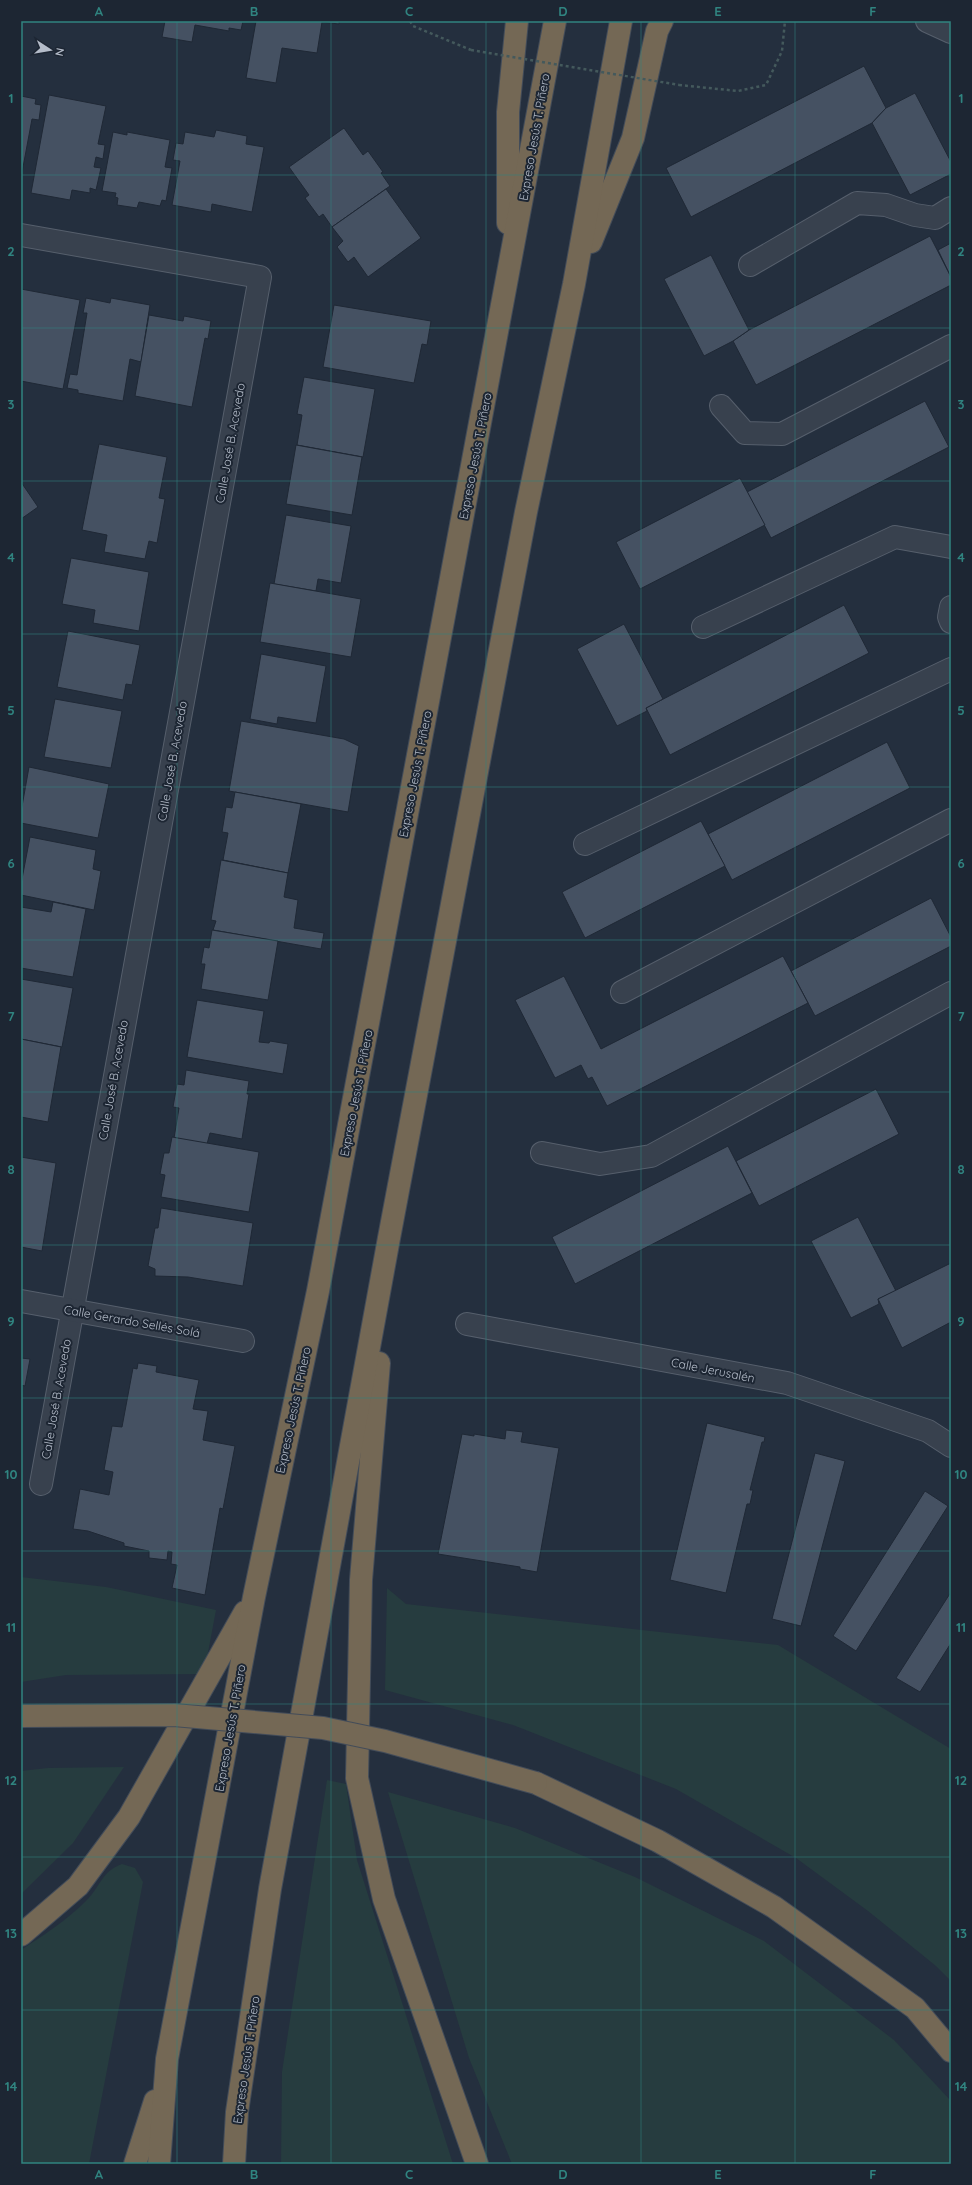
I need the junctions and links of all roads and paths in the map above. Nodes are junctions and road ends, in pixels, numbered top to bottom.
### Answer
1 (410, 21) edge
2 (517, 21) edge
3 (555, 21) edge
4 (621, 21) edge
5 (662, 21) edge
6 (785, 21) edge
7 (927, 21) edge
8 (951, 32) edge
9 (951, 208) edge
10 (21, 235) edge
11 (750, 265) dead end
12 (509, 277) junction
13 (574, 284) junction
14 (951, 346) edge
15 (721, 406) dead end
16 (951, 547) edge
17 (951, 607) edge
18 (951, 622) edge
19 (703, 627) dead end
20 (951, 669) edge
21 (951, 820) edge
22 (585, 844) dead end
23 (622, 992) dead end
24 (951, 993) edge
25 (542, 1153) dead end
26 (389, 1238) junction
27 (21, 1301) edge
28 (72, 1310) junction
29 (467, 1324) dead end
30 (243, 1341) dead end
31 (951, 1446) edge
32 (41, 1484) dead end
33 (254, 1597) junction
34 (21, 1716) edge
35 (21, 1935) edge
36 (951, 2051) edge
37 (167, 2059) junction
38 (136, 2164) edge
39 (159, 2164) edge
40 (234, 2164) edge
41 (477, 2164) edge

1 - 6 path, bridge
2 - 12 highway
3 - 12 highway, Expreso Jesús T. Piñero
4 - 13 highway, Expreso Jesús T. Piñero
5 - 13 highway
7 - 8 street
9 - 11 street
10 - 28 street, Calle José B. Acevedo
12 - 33 highway, Expreso Jesús T. Piñero
13 - 26 highway, Expreso Jesús T. Piñero
14 - 15 street
16 - 19 street
17 - 18 street
20 - 22 street
21 - 23 street
24 - 25 street
26 - 40 highway, Expreso Jesús T. Piñero
26 - 41 highway
27 - 28 street, Calle Gerardo Sellés Solá
28 - 30 street, Calle Gerardo Sellés Solá
28 - 32 street, Calle José B. Acevedo
29 - 31 street, Calle Jerusalén
33 - 35 highway
33 - 37 highway, Expreso Jesús T. Piñero
34 - 36 highway, bridge
37 - 38 highway
37 - 39 highway, Expreso Jesús T. Piñero

